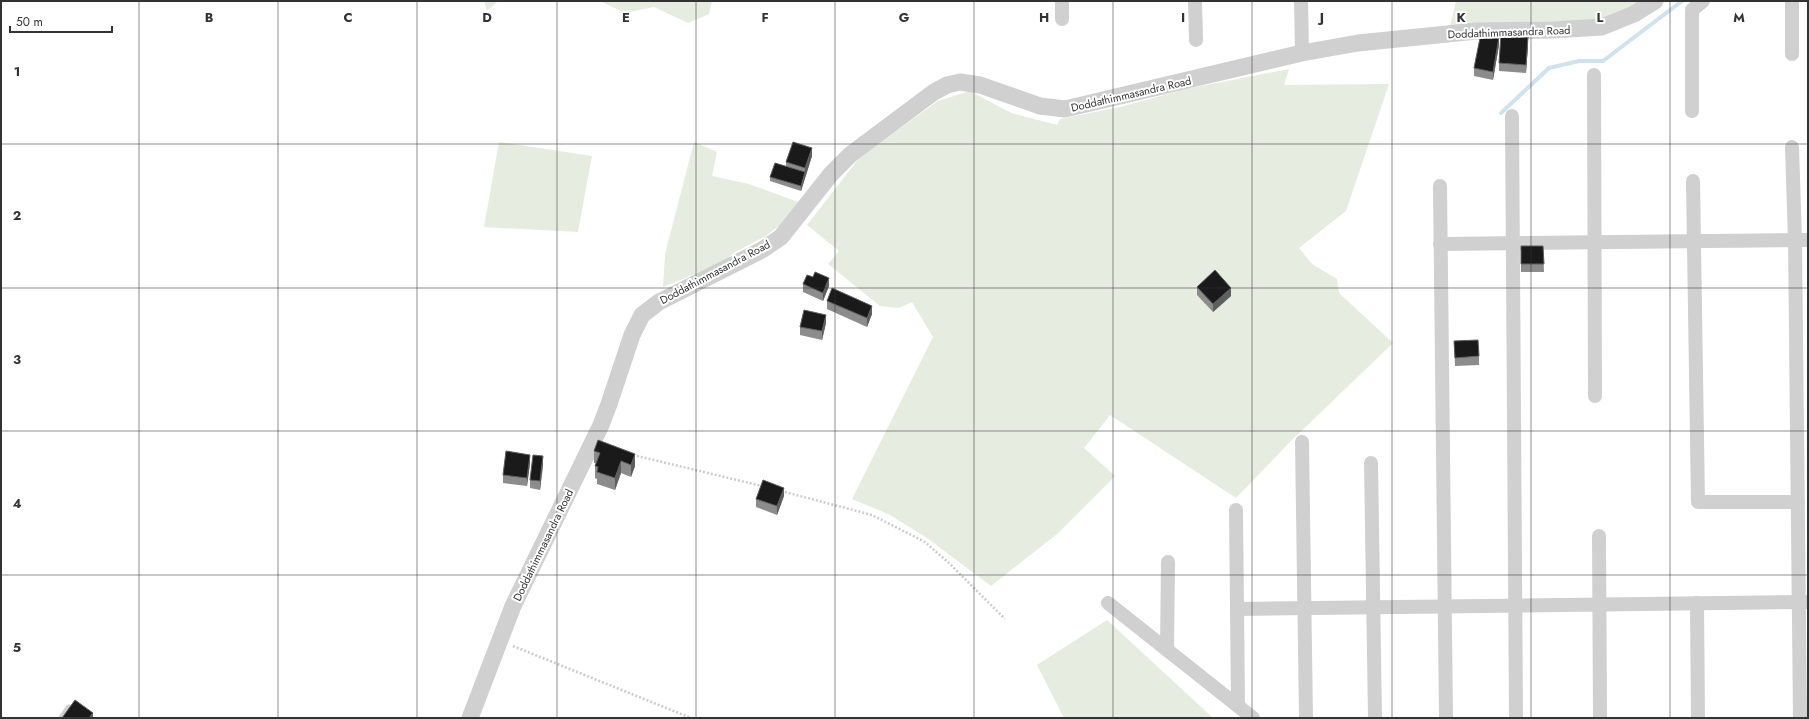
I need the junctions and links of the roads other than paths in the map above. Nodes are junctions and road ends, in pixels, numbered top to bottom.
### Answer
1 (1062, 1) edge
2 (1195, 1) edge
3 (1301, 1) edge
4 (1655, 1) edge
5 (1703, 1) edge
6 (1792, 1) edge
7 (1062, 19) dead end
8 (1196, 40) dead end
9 (1302, 53) junction
10 (1792, 54) dead end
11 (1594, 75) dead end
12 (1692, 111) dead end
13 (1512, 116) dead end
14 (1792, 147) dead end
15 (1693, 181) dead end
16 (1440, 186) dead end
17 (1801, 240) edge
18 (1695, 241) junction
19 (1595, 242) junction
20 (1511, 243) junction
21 (1440, 244) junction
22 (1595, 396) dead end
23 (1302, 442) dead end
24 (1371, 463) dead end
25 (1798, 502) junction
26 (1236, 510) dead end
27 (1599, 536) dead end
28 (1168, 562) dead end
29 (1803, 602) edge
30 (1108, 603) dead end
31 (1697, 603) junction
32 (1599, 604) junction
33 (1445, 606) junction
34 (1515, 606) junction
35 (1373, 607) junction
36 (1304, 608) junction
37 (1237, 609) junction
38 (1167, 650) junction
39 (1238, 706) junction
40 (69, 708) edge
41 (62, 718) edge
42 (470, 718) edge
43 (1253, 718) edge
44 (1306, 718) edge
45 (1375, 718) edge
46 (1446, 718) edge
47 (1516, 718) edge
48 (1600, 718) edge
49 (1698, 718) edge
50 (1800, 718) edge

1 - 7 street
2 - 8 street
3 - 9 street
4 - 9 street, Doddathimmasandra Road
5 - 12 street
6 - 10 street
9 - 42 street, Doddathimmasandra Road
11 - 19 street
13 - 20 street
14 - 17 street
15 - 18 street
16 - 21 street
17 - 18 street
17 - 25 street
18 - 19 street
18 - 25 street
19 - 20 street
19 - 22 street
20 - 21 street
20 - 34 street
21 - 33 street
23 - 36 street
24 - 35 street
25 - 29 street
26 - 37 street
27 - 32 street
28 - 38 street
29 - 31 street
29 - 50 street
30 - 38 street
31 - 32 street
31 - 49 street
32 - 34 street
32 - 48 street
33 - 34 street
33 - 35 street
33 - 46 street
34 - 47 street
35 - 36 street
35 - 45 street
36 - 37 street
36 - 44 street
37 - 39 street
38 - 39 street
39 - 43 street
40 - 41 lane

